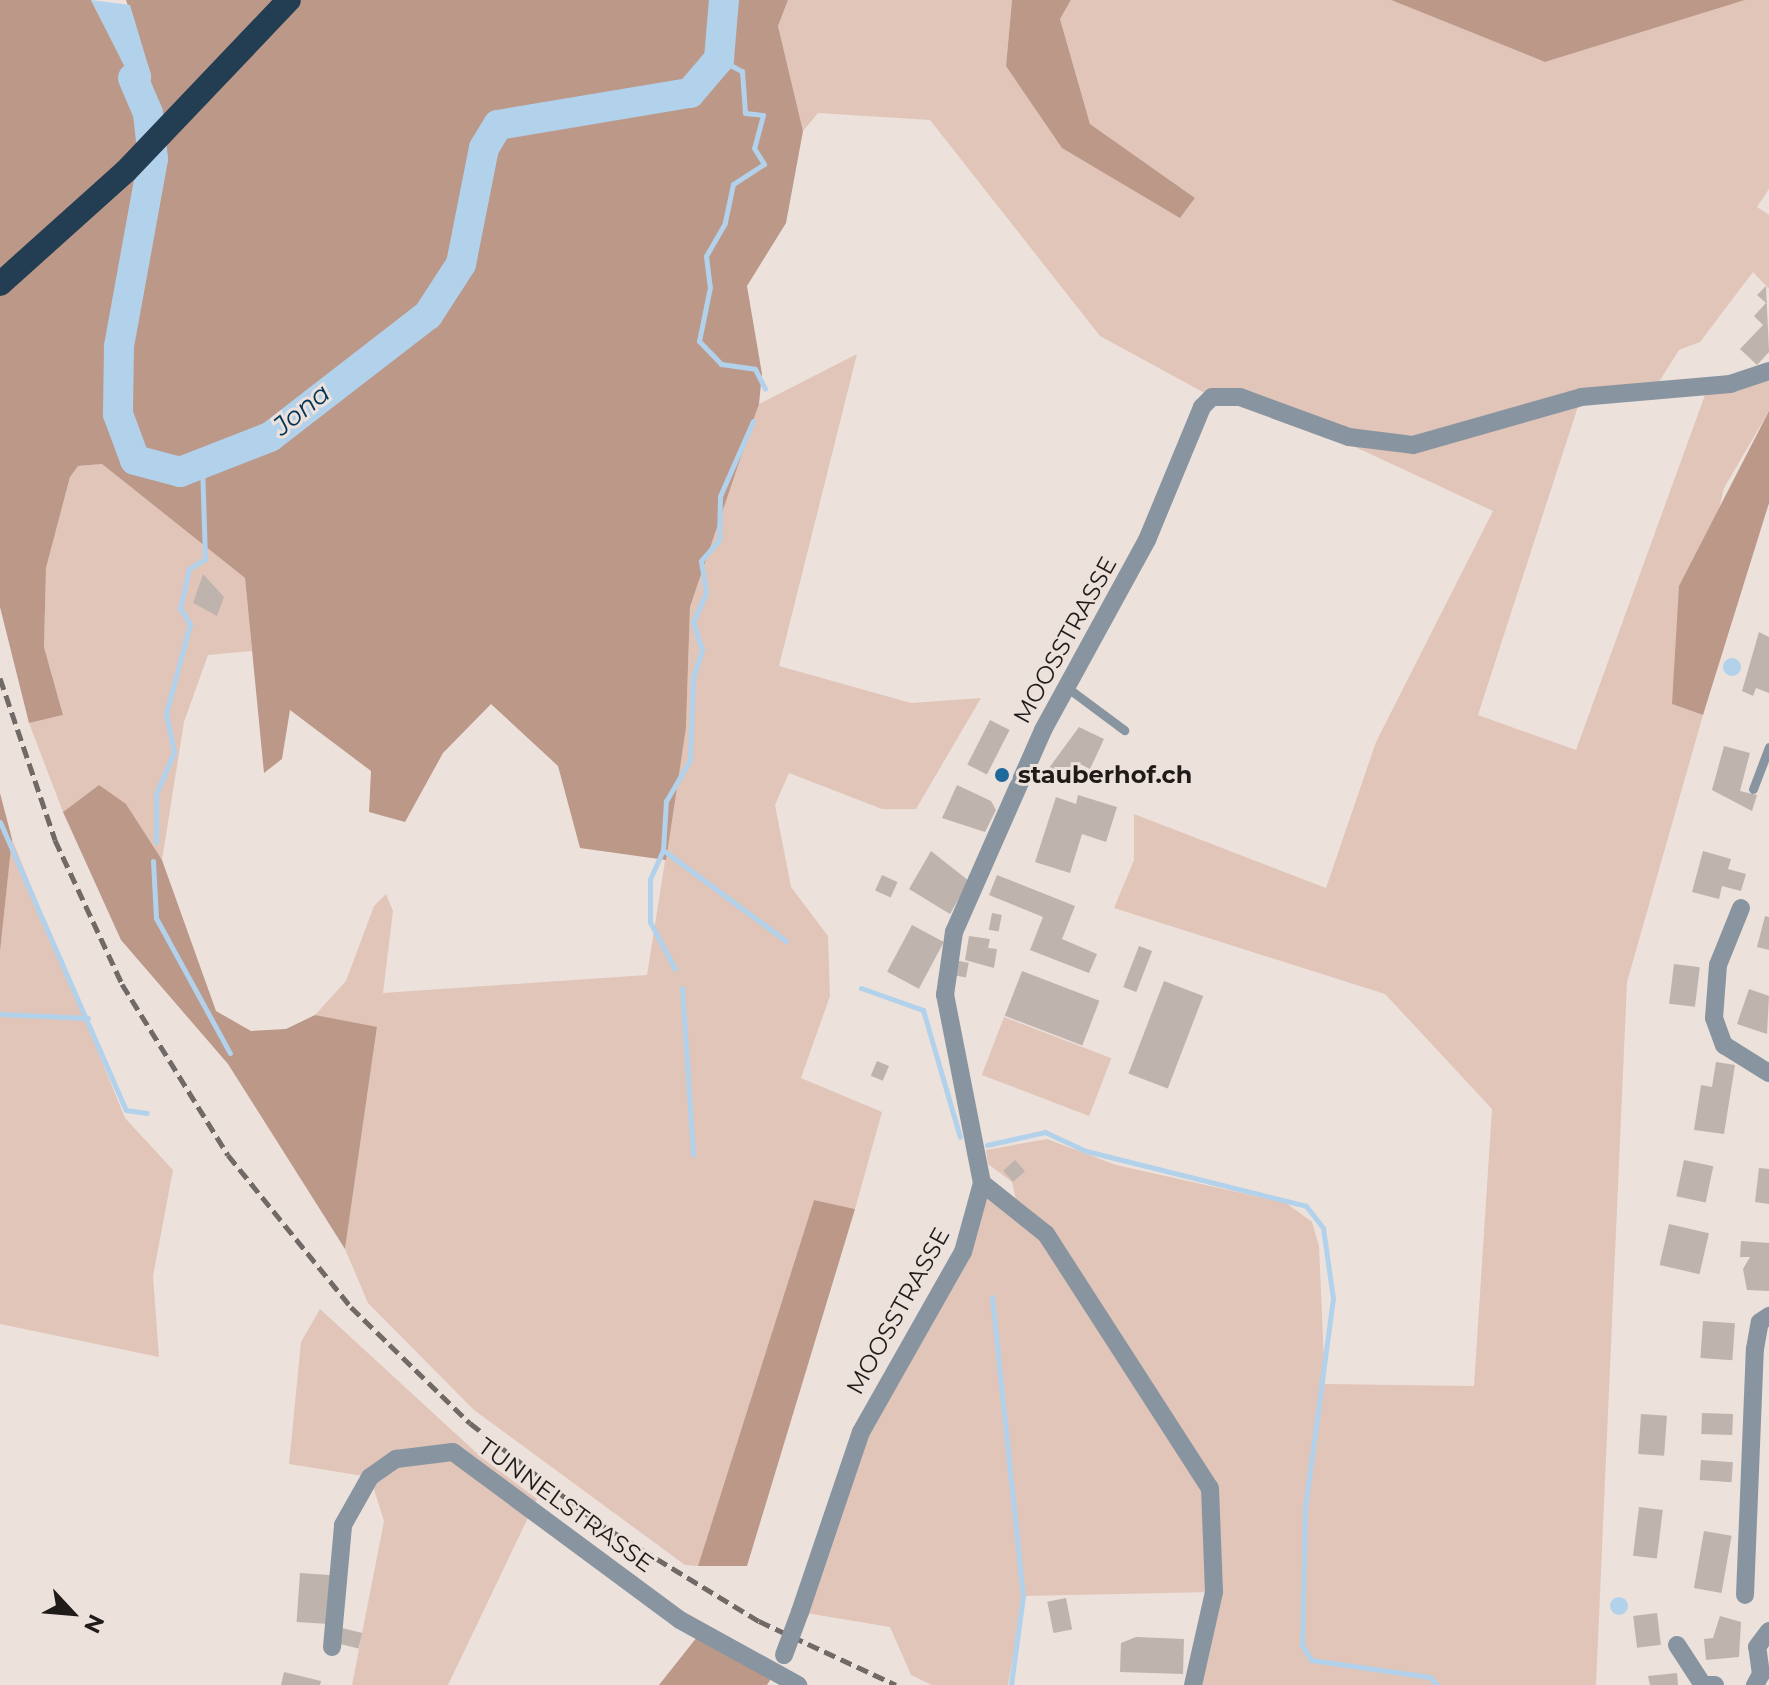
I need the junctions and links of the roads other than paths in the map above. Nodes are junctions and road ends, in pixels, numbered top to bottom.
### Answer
1 (289, 0) edge
2 (0, 284) edge
3 (1769, 371) edge
4 (1065, 686) junction
5 (1124, 730) dead end
6 (1769, 747) edge
7 (1753, 789) dead end
8 (1741, 908) dead end
9 (1769, 1073) edge
10 (982, 1183) junction
11 (1769, 1316) edge
12 (1745, 1595) dead end
13 (1769, 1631) edge
14 (1677, 1645) dead end
15 (332, 1647) dead end
16 (774, 1674) junction
17 (798, 1685) edge
18 (1193, 1685) edge
19 (1715, 1685) edge
20 (1755, 1685) edge

1 - 2 highway
3 - 4 street, MOOSSTRASSE
4 - 5 lane
4 - 10 street, MOOSSTRASSE
6 - 7 lane
8 - 9 street
10 - 16 street, MOOSSTRASSE, bridge
10 - 18 street
11 - 12 street
13 - 20 street
14 - 19 street
15 - 16 street, TUNNELSTRASSE
16 - 17 street, TUNNELSTRASSE

